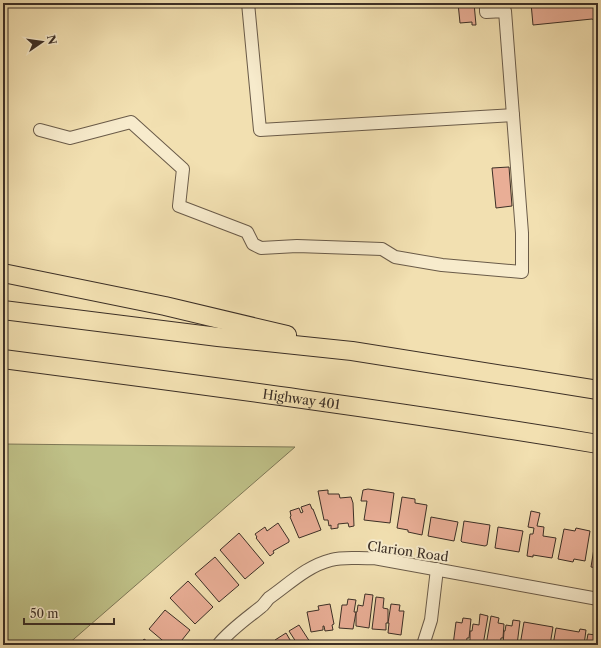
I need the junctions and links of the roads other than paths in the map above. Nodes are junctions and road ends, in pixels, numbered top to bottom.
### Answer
1 (248, 3) edge
2 (486, 3) edge
3 (513, 115) junction
4 (40, 130) dead end
5 (3, 273) edge
6 (3, 310) edge
7 (352, 351) junction
8 (3, 359) edge
9 (598, 390) edge
10 (598, 444) edge
11 (437, 569) junction
12 (598, 599) edge
13 (218, 645) edge
14 (423, 645) edge

1 - 3 street
2 - 3 street
3 - 4 street
5 - 7 highway
6 - 7 highway
7 - 9 highway
8 - 10 highway, Highway 401
11 - 12 street, Clarion Road
11 - 13 street, Clarion Road
11 - 14 street

